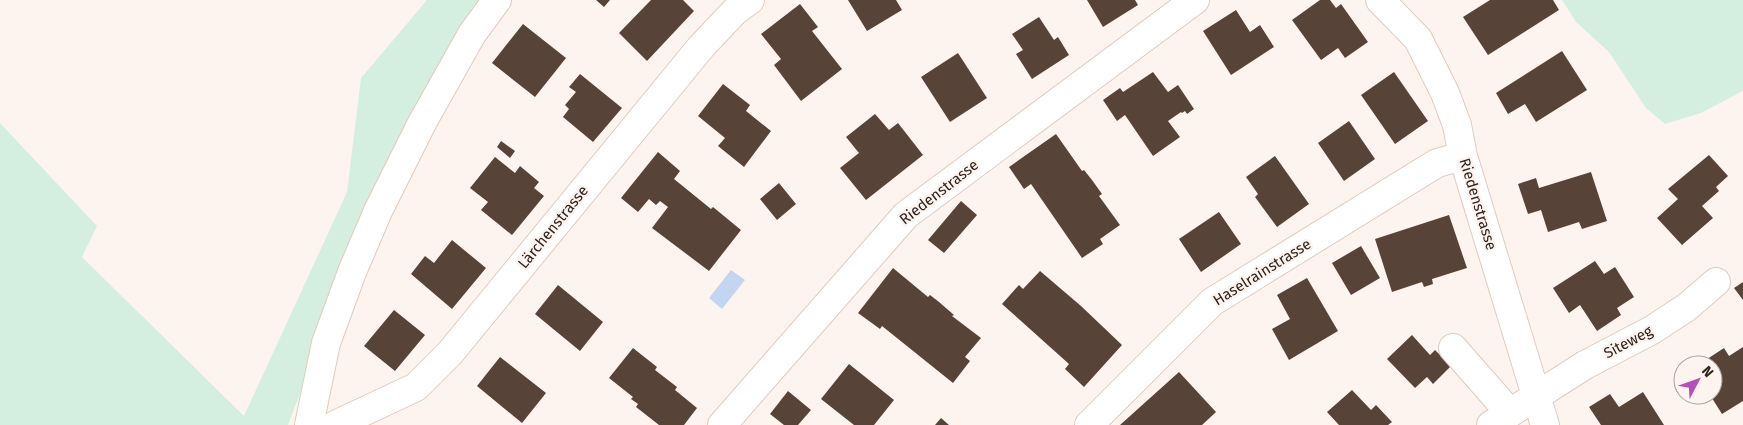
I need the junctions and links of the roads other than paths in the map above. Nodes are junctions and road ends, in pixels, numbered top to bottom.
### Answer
1 (497, 0) edge
2 (1195, 0) edge
3 (1380, 0) edge
4 (736, 4) edge
5 (1463, 156) junction
6 (1716, 282) dead end
7 (1453, 348) dead end
8 (1536, 397) junction
9 (1501, 419) edge
10 (309, 425) edge
11 (335, 425) edge
12 (722, 425) edge
13 (1089, 425) edge
14 (1544, 425) edge

1 - 10 street
2 - 12 street, Riedenstrasse
3 - 5 street, Riedenstrasse
4 - 11 street, Lärchenstrasse
5 - 8 street, Riedenstrasse
5 - 13 street, Haselrainstrasse
6 - 8 street, Siteweg
7 - 9 street
8 - 9 street, Siteweg
8 - 14 street, Riedenstrasse

